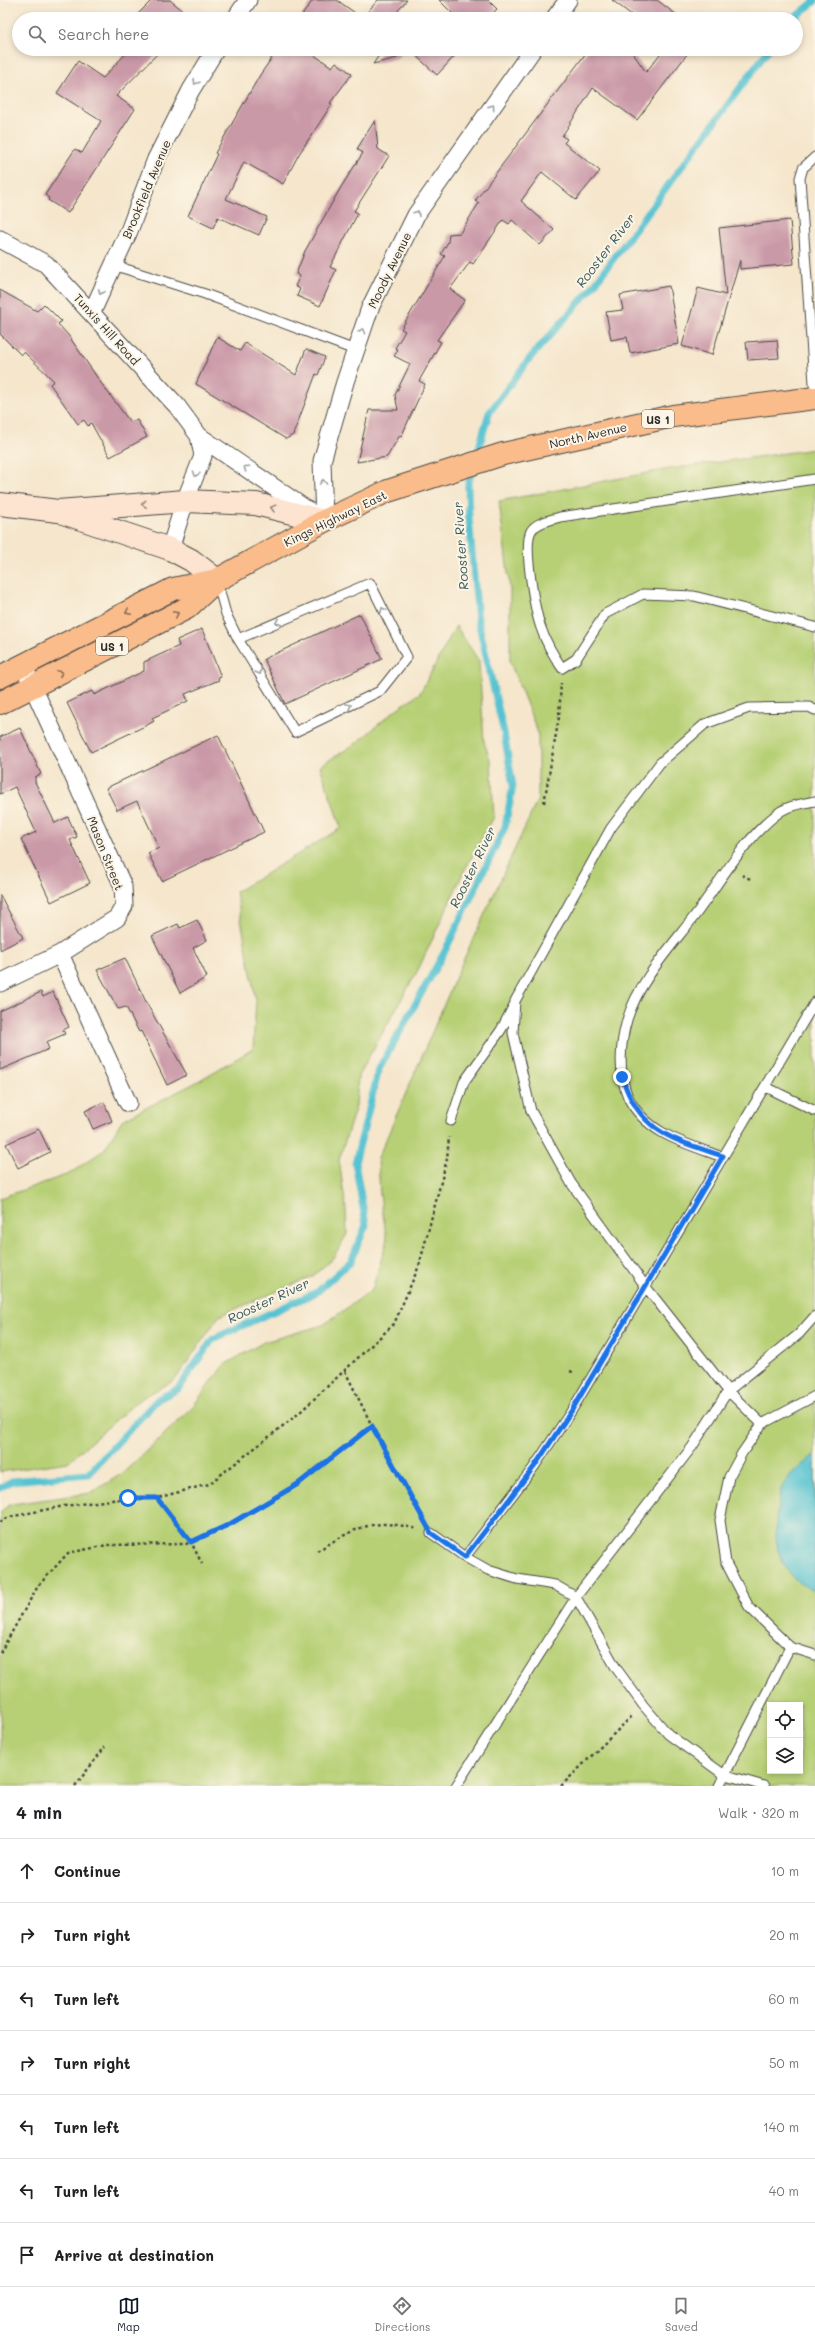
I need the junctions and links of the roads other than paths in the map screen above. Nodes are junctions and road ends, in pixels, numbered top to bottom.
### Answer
1 (568, 0) edge
2 (559, 12) edge
3 (212, 56) edge
4 (528, 56) edge
5 (815, 157) edge
6 (0, 239) edge
7 (113, 265) junction
8 (92, 312) junction
9 (355, 350) junction
10 (815, 398) edge
11 (199, 436) junction
12 (503, 454) joint
13 (815, 479) edge
14 (185, 501) junction
15 (0, 504) edge
16 (58, 511) junction
17 (324, 521) junction
18 (170, 549) junction
19 (216, 580) junction
20 (815, 627) edge
21 (238, 639) junction
22 (23, 665) junction
23 (0, 676) edge
24 (32, 686) junction
25 (0, 703) edge
26 (815, 710) edge
27 (815, 801) edge
28 (60, 954) junction
29 (0, 983) edge
30 (515, 1001) junction
31 (815, 1002) edge
32 (766, 1086) junction
33 (128, 1103) dead end
34 (815, 1111) edge
35 (451, 1121) road end
36 (723, 1156) junction
37 (646, 1287) junction
38 (815, 1316) edge
39 (728, 1391) junction
40 (815, 1396) edge
41 (762, 1424) junction
42 (431, 1533) road end
43 (465, 1557) junction
44 (576, 1597) junction
45 (790, 1648) junction
46 (815, 1655) edge
47 (723, 1774) junction
48 (456, 1786) edge
49 (718, 1786) edge
50 (764, 1786) edge

1 - 2 street
3 -> 7 street, Brookfield Avenue
9 -> 4 street, Moody Avenue
5 - 10 lane
6 - 8 street, Tunxis Hill Road
7 -> 8 street, Brookfield Avenue
7 - 9 lane
8 - 11 street, Tunxis Hill Road
17 -> 9 street, Moody Avenue
10 - 12 main road, North Avenue / US 1
11 -> 14 street, Tunxis Hill Road
17 -> 11 street, Tunxis Hill Road
12 - 17 main road, Kings Highway East / US 1
13 - 20 lane
14 -> 16 main road
17 -> 14 main road
14 - 18 street, Tunxis Hill Road
15 - 16 main road
16 - 18 main road
17 - 19 main road, Kings Highway East / US 1
18 - 19 main road
19 - 21 lane
19 -> 22 main road, Kings Highway East / US 1
24 -> 19 main road, Kings Highway East / US 1
21 -> 21 lane
22 - 23 main road, Kings Highway East / US 1
22 - 24 street, Mason Street
24 - 25 main road, Kings Highway East / US 1
24 - 28 street, Mason Street
26 - 30 lane
27 - 36 lane
28 - 29 street, Mason Street
28 - 33 street
30 - 35 lane
30 - 37 lane
31 - 32 lane
32 - 34 lane
32 - 36 lane
36 - 37 lane
37 - 39 lane
37 - 43 lane
38 - 39 lane
39 - 41 lane
39 - 44 lane
40 - 41 lane
41 - 45 lane
42 - 43 lane
43 - 44 lane
44 - 47 lane
44 - 48 lane
45 - 46 lane
45 - 47 lane
47 - 49 lane
47 - 50 lane

